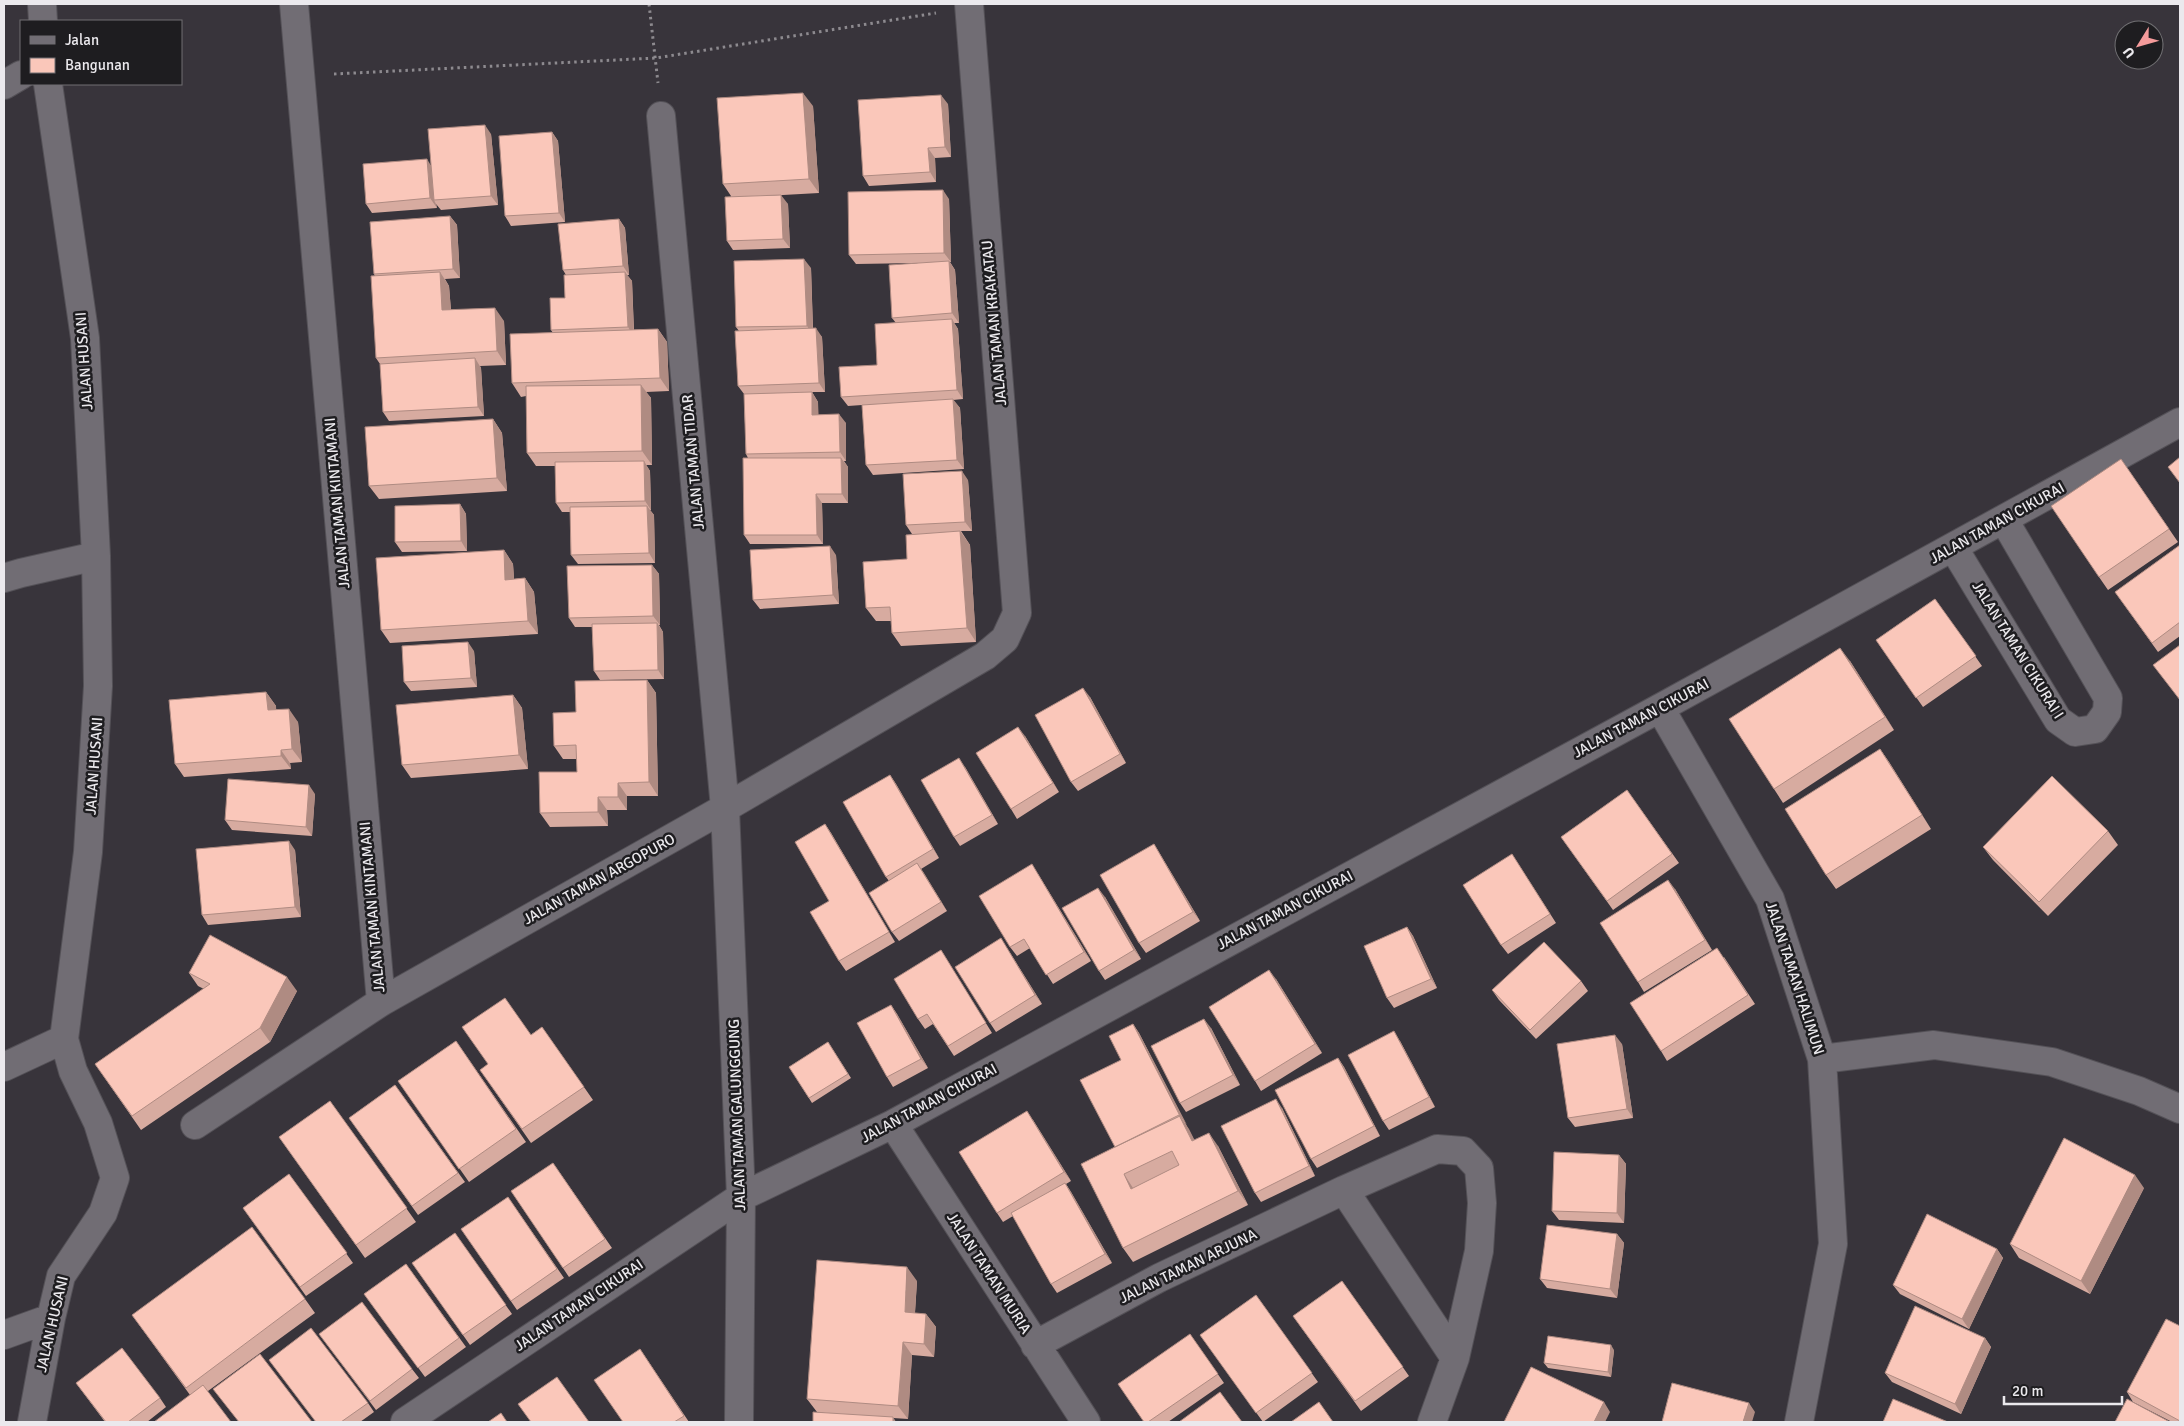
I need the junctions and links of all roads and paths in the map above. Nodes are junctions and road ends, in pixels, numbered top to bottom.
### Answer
1 (42, 4) edge
2 (294, 4) edge
3 (650, 4) edge
4 (969, 6) edge
5 (43, 20) edge
6 (656, 58) junction
7 (20, 76) edge
8 (300, 76) junction
9 (4, 85) edge
10 (48, 85) edge
11 (661, 116) joint
12 (2180, 422) edge
13 (2004, 520) junction
14 (1953, 547) junction
15 (96, 556) junction
16 (4, 578) edge
17 (1005, 639) joint
18 (1660, 708) junction
19 (725, 808) junction
20 (381, 1002) junction
21 (64, 1039) junction
22 (1822, 1059) junction
23 (4, 1067) edge
24 (2180, 1109) edge
25 (893, 1124) junction
26 (195, 1125) dead end
27 (1344, 1190) junction
28 (741, 1197) junction
29 (51, 1318) junction
30 (4, 1335) edge
31 (1035, 1345) junction
32 (1455, 1358) junction
33 (32, 1422) edge
34 (405, 1422) edge
35 (739, 1422) edge
36 (1086, 1422) edge
37 (1432, 1422) edge
38 (1800, 1422) edge

1 - 5 street
2 - 8 street, JALAN TAMAN KINTAMANI
3 - 6 path
4 - 6 path
4 - 17 street, JALAN TAMAN KRAKATAU
6 - 8 path
6 - 11 path
7 - 9 street
8 - 20 street, JALAN TAMAN KINTAMANI
10 - 15 street, JALAN HUSANI
11 - 19 street, JALAN TAMAN TIDAR
12 - 13 street, JALAN TAMAN CIKURAI
13 - 14 street, JALAN TAMAN CIKURAI
13 - 14 street, JALAN TAMAN CIKURAI I
14 - 18 street, JALAN TAMAN CIKURAI
15 - 16 street
15 - 21 street, JALAN HUSANI
17 - 19 street, JALAN TAMAN ARGOPURO
18 - 22 street, JALAN TAMAN HALIMUN
18 - 25 street, JALAN TAMAN CIKURAI
19 - 20 street, JALAN TAMAN ARGOPURO
19 - 28 street, JALAN TAMAN GALUNGGUNG
20 - 26 street, JALAN TAMAN ARGOPURO
21 - 23 street
21 - 29 street, JALAN HUSANI
22 - 24 street
22 - 38 street, JALAN TAMAN HALIMUN
25 - 28 street, JALAN TAMAN CIKURAI
25 - 31 street, JALAN TAMAN MURIA
27 - 31 street, JALAN TAMAN ARJUNA
27 - 32 street
27 - 32 street, JALAN TAMAN ARJUNA
28 - 34 street, JALAN TAMAN CIKURAI
28 - 35 street, JALAN TAMAN GALUNGGUNG
29 - 30 street
29 - 33 street, JALAN HUSANI
31 - 36 street, JALAN TAMAN MURIA
32 - 37 street, JALAN TAMAN ARJUNA

